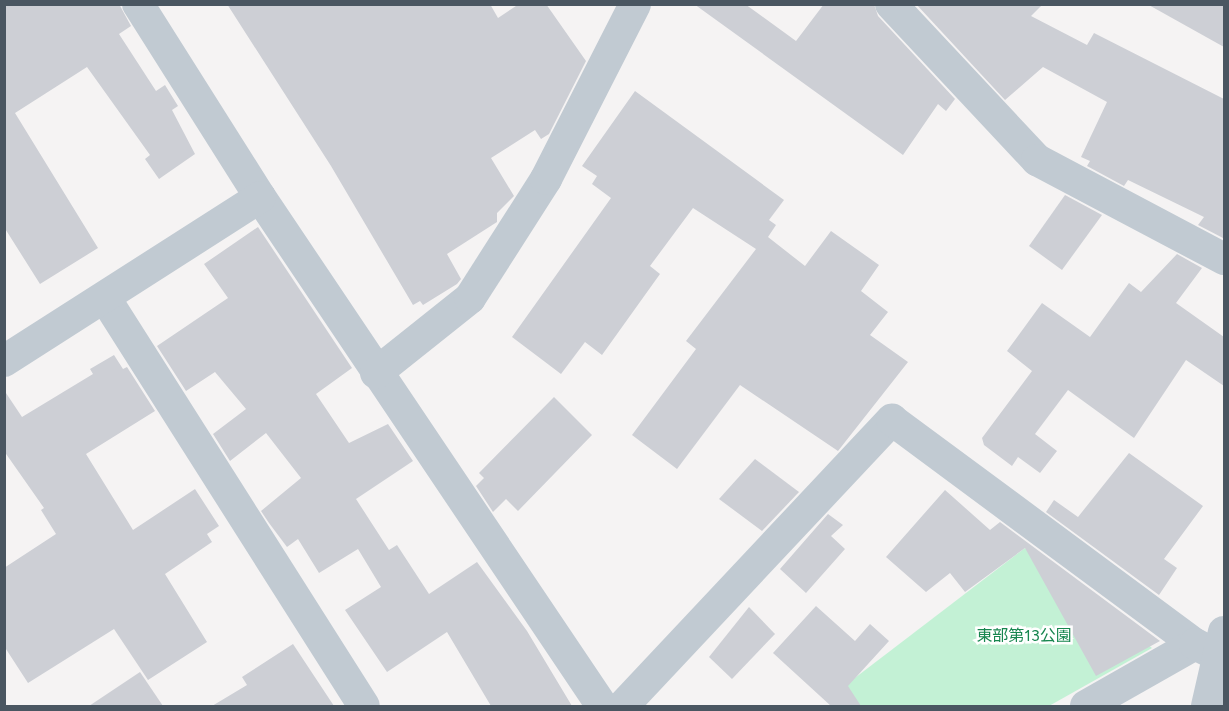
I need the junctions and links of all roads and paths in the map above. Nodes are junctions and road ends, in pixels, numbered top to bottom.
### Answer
1 (138, 4) edge
2 (634, 4) edge
3 (891, 4) edge
4 (260, 197) junction
5 (1224, 259) edge
6 (105, 298) junction
7 (4, 361) edge
8 (376, 373) junction
9 (1215, 649) edge
10 (364, 706) edge
11 (602, 706) edge
12 (623, 706) edge
13 (1086, 706) edge
14 (1207, 706) edge

1 - 4 street
2 - 8 street
3 - 5 street
4 - 6 street
4 - 8 street
6 - 7 street
6 - 10 street
8 - 11 street
9 - 12 street
9 - 13 street
9 - 14 street

